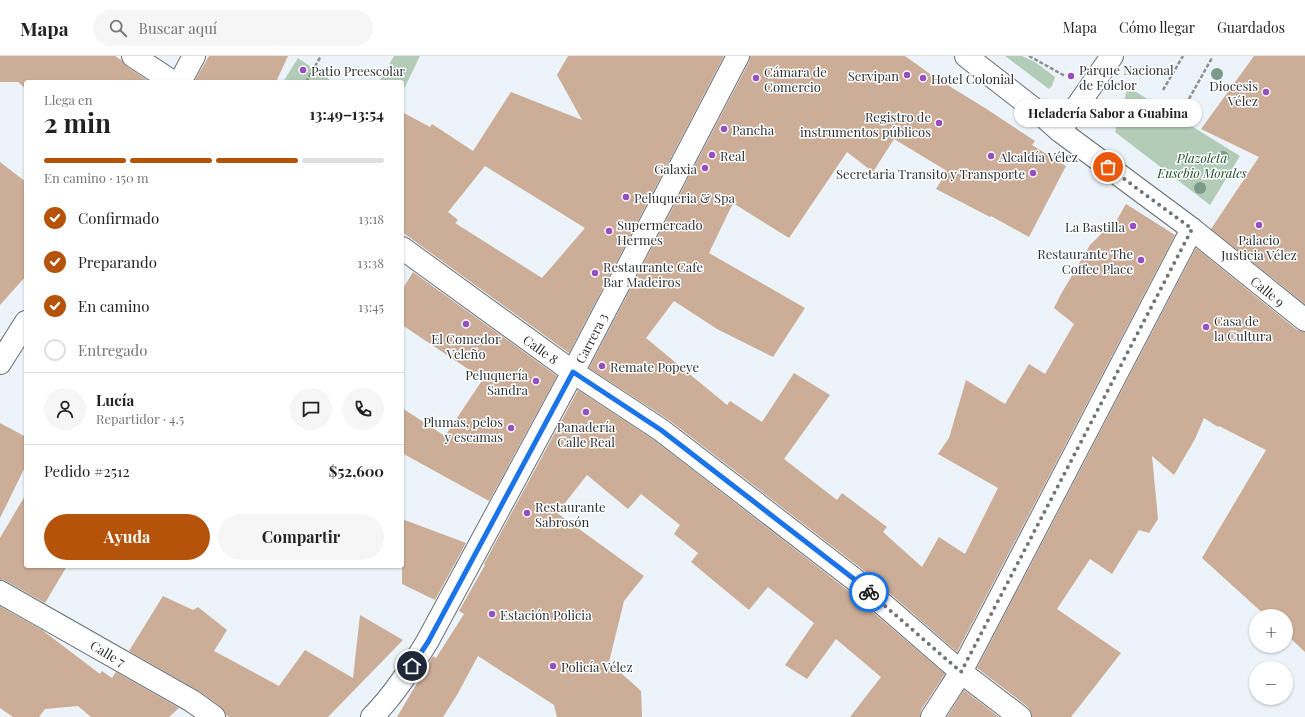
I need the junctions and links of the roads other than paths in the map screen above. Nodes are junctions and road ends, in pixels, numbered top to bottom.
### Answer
1 (134, 56) edge
2 (194, 56) edge
3 (738, 56) edge
4 (966, 56) edge
5 (1112, 56) edge
6 (170, 80) edge
7 (181, 80) edge
8 (1060, 131) junction
9 (1192, 229) junction
10 (404, 249) edge
11 (1305, 320) edge
12 (24, 325) edge
13 (0, 363) edge
14 (573, 372) junction
15 (0, 592) edge
16 (961, 672) junction
17 (214, 717) edge
18 (372, 717) edge
19 (932, 717) edge
20 (1020, 717) edge

1 - 6 street
2 - 7 street
3 - 14 street, Carrera 3
4 - 8 street, Calle 9
5 - 8 street
8 - 9 street, Calle 9
9 - 11 street, Calle 9
9 - 16 street
10 - 14 street, Calle 8
12 - 13 street
14 - 16 street, Calle 8
14 - 18 street, Carrera 3
15 - 17 street, Calle 7
16 - 19 street
16 - 20 street, Calle 8

